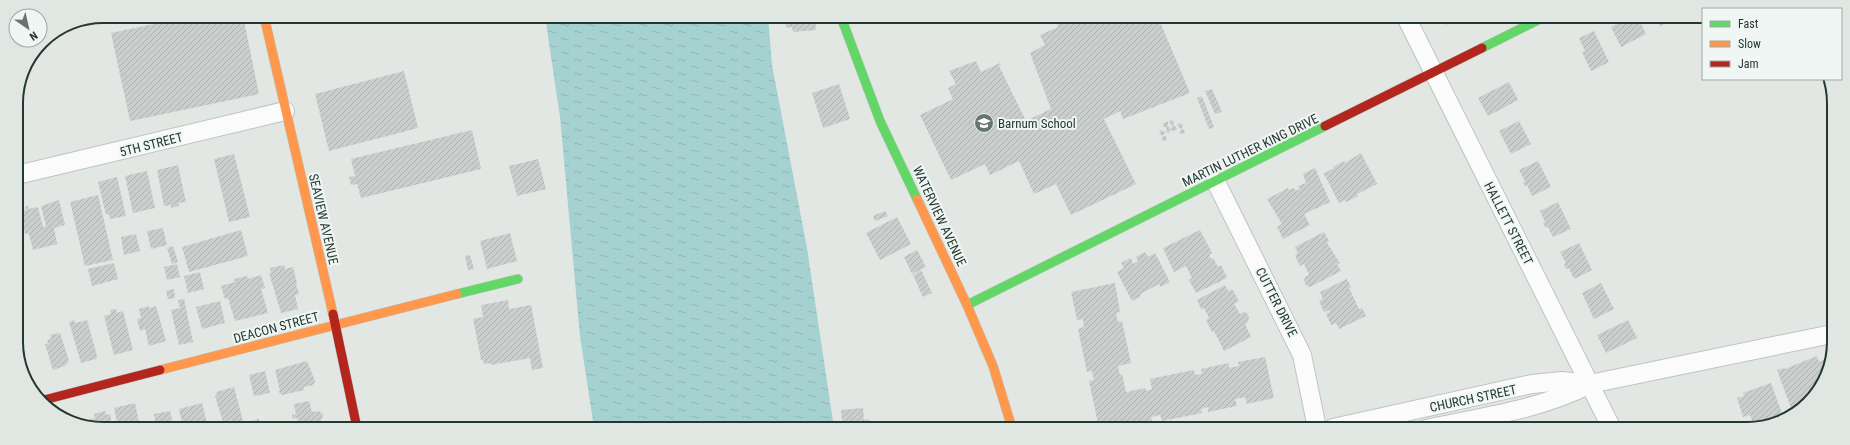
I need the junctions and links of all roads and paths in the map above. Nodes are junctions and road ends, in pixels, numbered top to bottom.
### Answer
1 (266, 23) edge
2 (843, 23) edge
3 (1409, 23) edge
4 (1532, 23) edge
5 (1434, 74) junction
6 (285, 111) junction
7 (23, 174) edge
8 (1216, 182) junction
9 (518, 279) dead end
10 (967, 304) junction
11 (336, 325) junction
12 (1827, 335) edge
13 (1590, 384) junction
14 (46, 399) edge
15 (356, 422) edge
16 (1010, 422) edge
17 (1316, 422) edge
18 (1360, 422) edge
19 (1456, 422) edge
20 (1609, 422) edge

1 - 6 street, SEAVIEW AVENUE
2 - 10 street, WATERVIEW AVENUE
3 - 5 street, HALLETT STREET
4 - 5 street, MARTIN LUTHER KING DRIVE
5 - 8 street, MARTIN LUTHER KING DRIVE
5 - 13 street, HALLETT STREET
6 - 7 street, 5TH STREET
6 - 11 street, SEAVIEW AVENUE
8 - 10 street, MARTIN LUTHER KING DRIVE
8 - 17 street, CUTTER DRIVE
9 - 11 street, DEACON STREET
10 - 16 street, WATERVIEW AVENUE
11 - 14 street, DEACON STREET
11 - 15 street, SEAVIEW AVENUE
12 - 13 street, CHURCH STREET
13 - 18 street, CHURCH STREET
13 - 19 street, CHURCH STREET
13 - 20 street, HALLETT STREET

